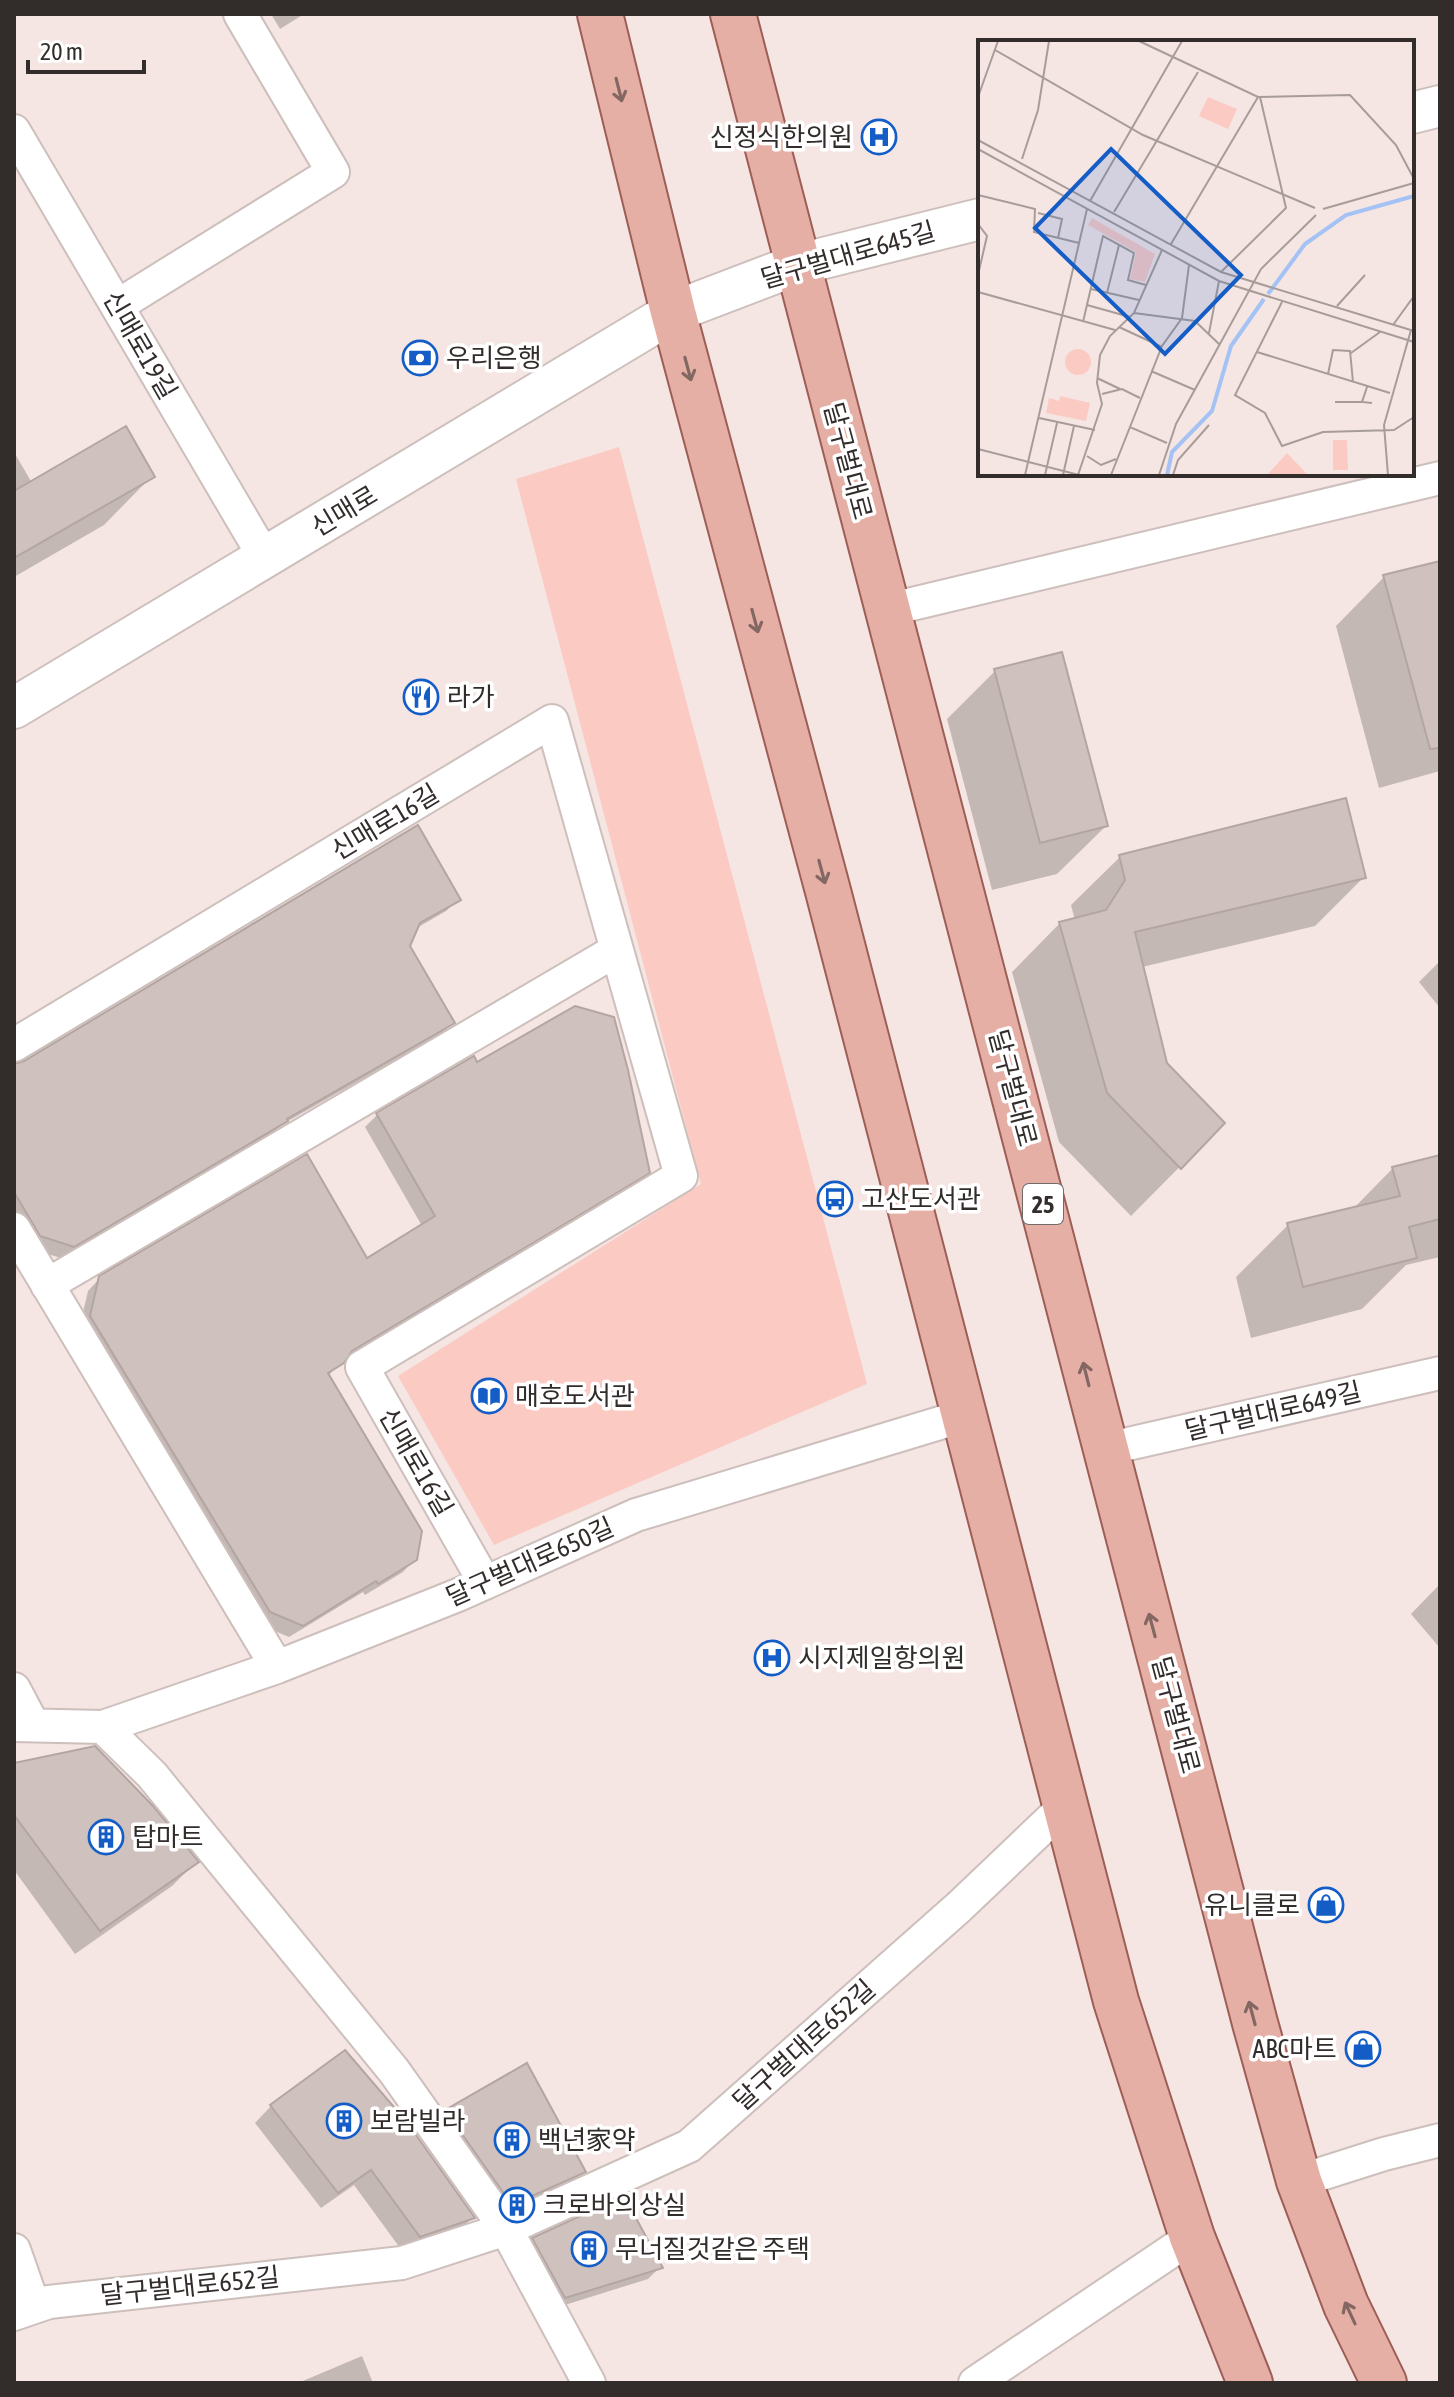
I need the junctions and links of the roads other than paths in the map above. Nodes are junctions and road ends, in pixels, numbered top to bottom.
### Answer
1 (240, 14) edge
2 (600, 14) edge
3 (733, 14) edge
4 (1440, 106) edge
5 (1414, 112) edge
6 (14, 131) edge
7 (978, 220) edge
8 (796, 265) junction
9 (117, 306) junction
10 (673, 312) junction
11 (1440, 478) edge
12 (265, 558) junction
13 (887, 610) junction
14 (14, 708) edge
15 (615, 951) junction
16 (14, 1045) edge
17 (14, 1229) edge
18 (47, 1285) junction
19 (1440, 1373) edge
20 (963, 1416) junction
21 (1106, 1449) junction
22 (485, 1583) junction
23 (277, 1667) junction
24 (14, 1689) edge
25 (24, 1725) edge
26 (103, 1727) junction
27 (1065, 1806) junction
28 (1440, 2140) edge
29 (1299, 2181) junction
30 (506, 2229) junction
31 (1192, 2237) junction
32 (14, 2250) edge
33 (24, 2310) edge
34 (589, 2383) edge
35 (975, 2383) edge
36 (1250, 2383) edge
37 (1384, 2383) edge

1 - 9 street
2 -> 10 main road
3 - 8 main road, 달구벌대로 / 25
4 - 5 street
6 - 9 street, 신매로19길
7 - 8 street, 달구벌대로645길
8 - 10 street, 달구벌대로645길
8 - 13 main road, 달구벌대로 / 25
9 - 12 street, 신매로19길
10 - 12 street, 신매로
10 -> 20 main road
11 - 13 street
12 - 14 street, 신매로
21 -> 13 main road, 달구벌대로 / 25
15 - 16 street, 신매로16길
15 - 18 street
15 - 22 street, 신매로16길
17 - 18 street
18 - 23 street
19 - 21 street, 달구벌대로649길
20 - 22 street, 달구벌대로650길
20 - 27 main road
29 -> 21 main road, 달구벌대로 / 25
22 - 23 street, 달구벌대로650길
23 - 26 street, 달구벌대로650길
24 - 25 street
25 - 26 street, 달구벌대로650길
26 - 30 street
27 - 30 street, 달구벌대로652길
27 - 31 main road
28 - 29 street
37 -> 29 main road, 달구벌대로 / 25
30 - 33 street, 달구벌대로652길
30 - 34 street
31 - 35 street
31 - 36 main road
32 - 33 street

